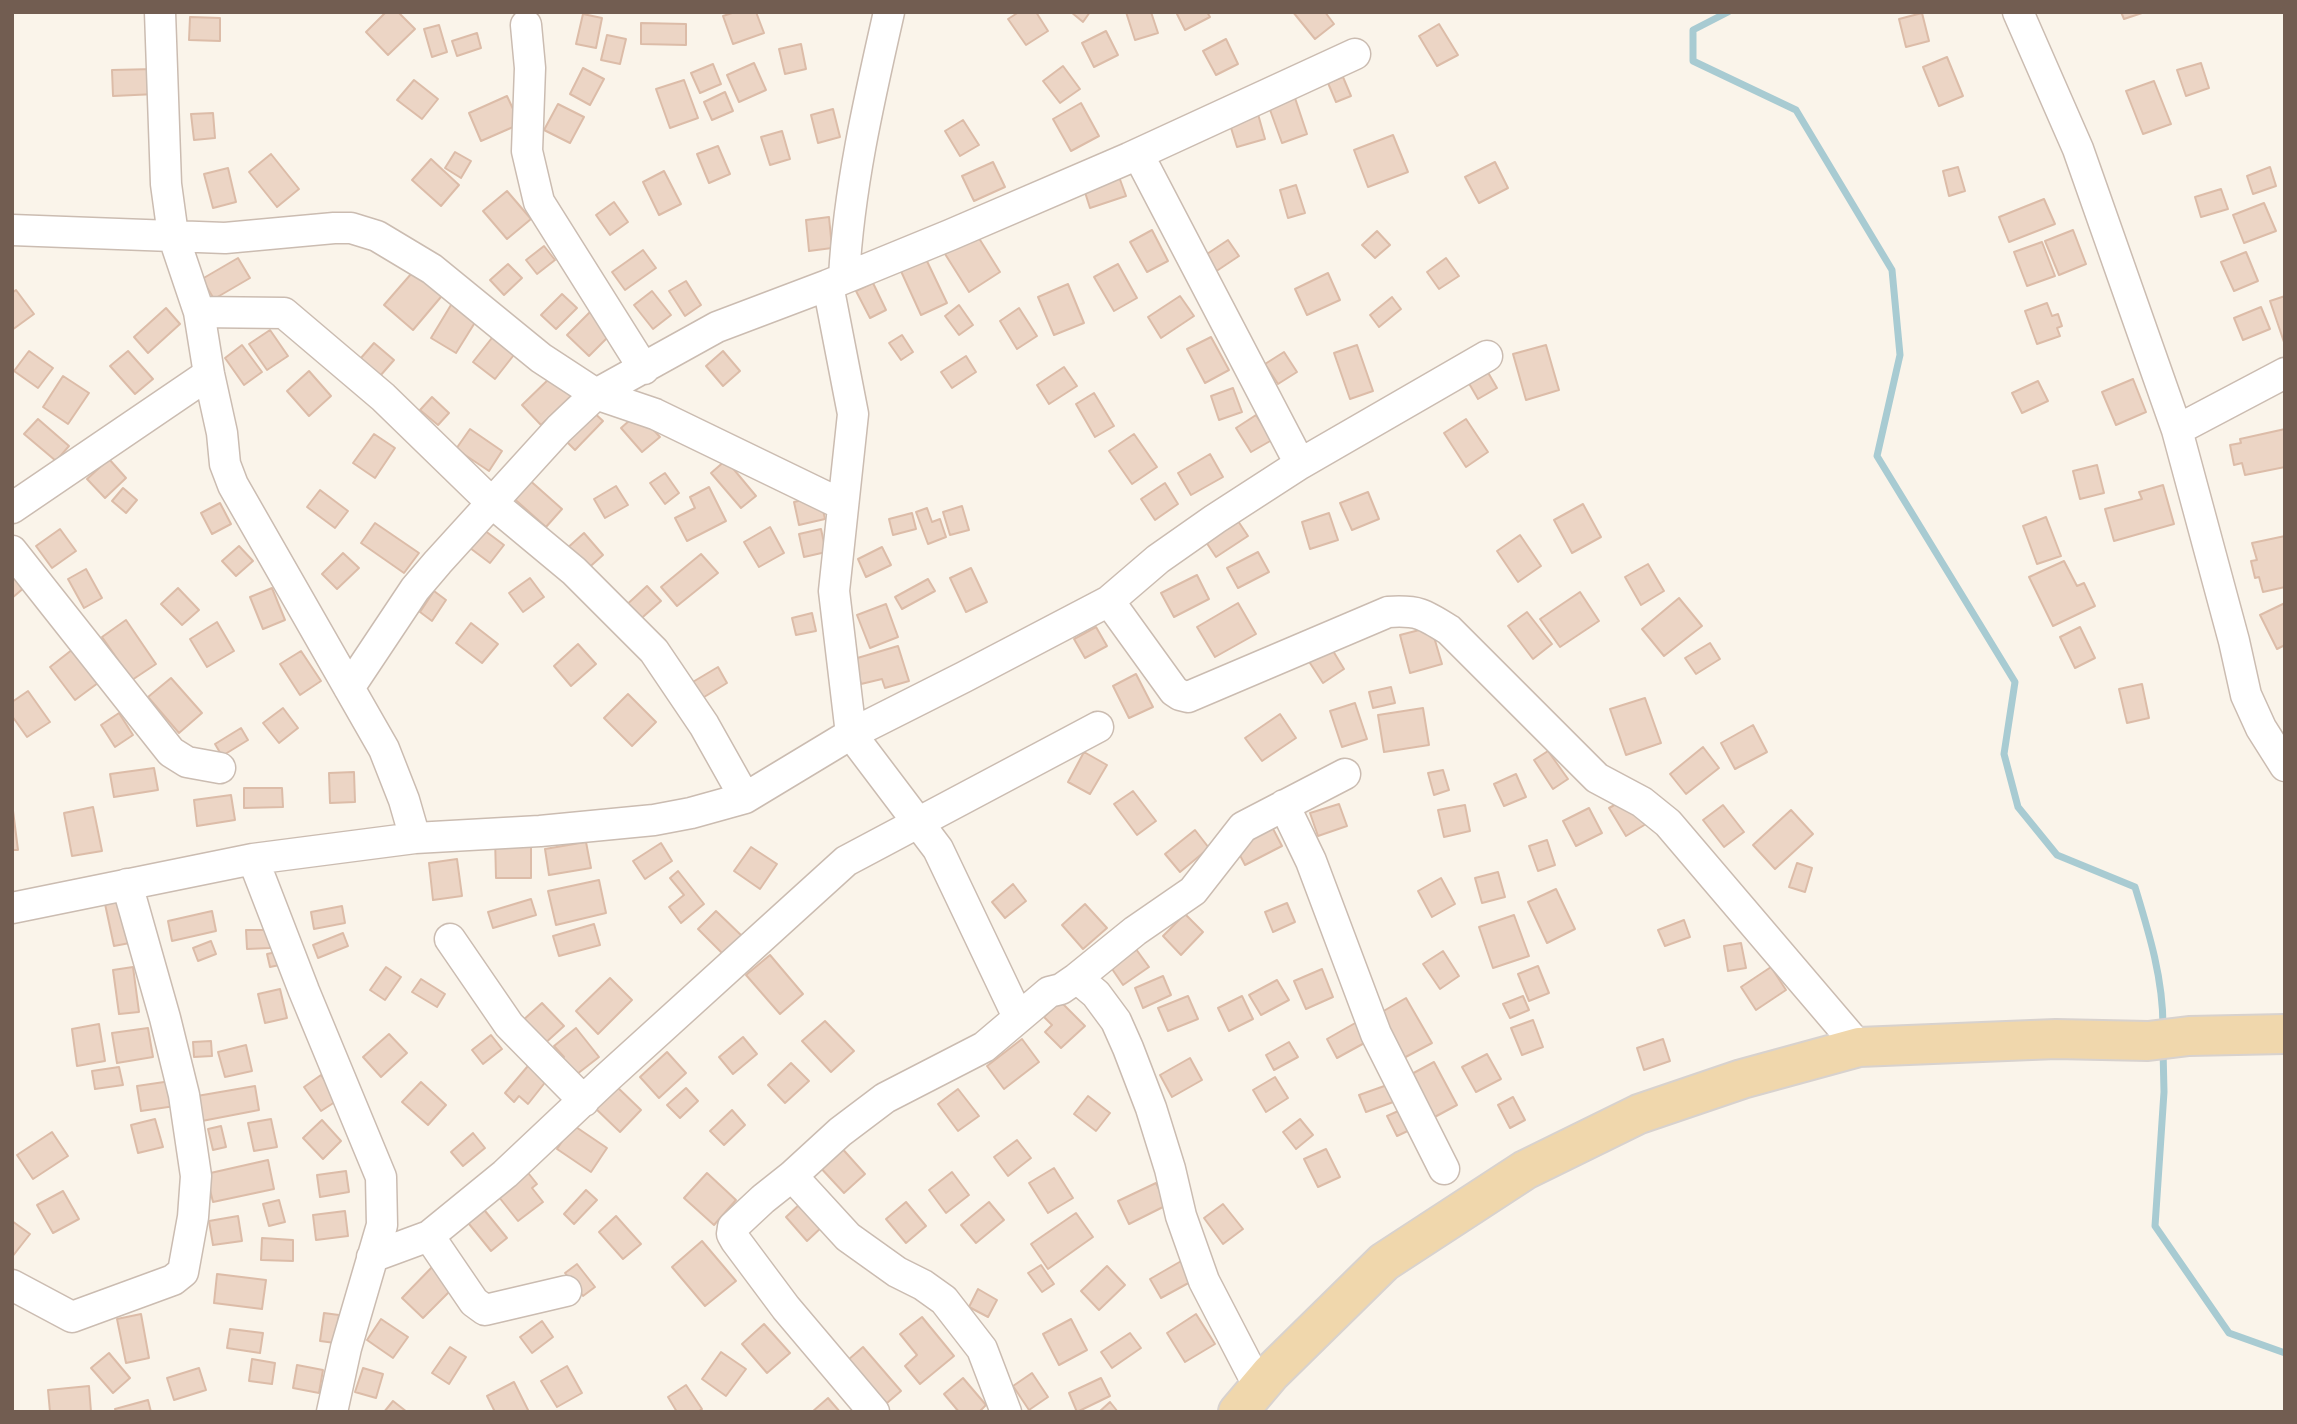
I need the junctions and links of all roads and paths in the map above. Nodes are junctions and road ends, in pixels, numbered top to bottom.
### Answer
1 (159, 12) edge
2 (889, 12) edge
3 (2018, 12) edge
4 (526, 25) dead end
5 (1355, 54) dead end
6 (1138, 154) junction
7 (12, 230) edge
8 (173, 235) junction
9 (836, 281) junction
10 (199, 312) junction
11 (1487, 356) dead end
12 (644, 369) junction
13 (2285, 373) edge
14 (209, 374) junction
15 (596, 394) junction
16 (2177, 430) junction
17 (1300, 464) junction
18 (491, 502) junction
19 (843, 505) junction
20 (12, 508) edge
21 (12, 551) edge
22 (1109, 601) junction
23 (349, 688) junction
24 (1098, 727) dead end
25 (850, 734) junction
26 (2285, 766) edge
27 (220, 768) dead end
28 (1345, 774) dead end
29 (745, 798) junction
30 (1284, 805) junction
31 (916, 822) junction
32 (415, 838) junction
33 (253, 859) junction
34 (127, 884) junction
35 (12, 908) edge
36 (450, 939) dead end
37 (1077, 978) junction
38 (1018, 1017) junction
39 (2285, 1034) edge
40 (1859, 1047) junction
41 (584, 1101) junction
42 (1444, 1169) dead end
43 (792, 1176) junction
44 (429, 1236) junction
45 (372, 1258) junction
46 (12, 1285) edge
47 (566, 1291) dead end
48 (1249, 1399) edge
49 (332, 1412) edge
50 (874, 1412) edge
51 (1006, 1412) edge

1 - 8 street
2 - 9 street
3 - 16 street
4 - 12 street
5 - 6 street
6 - 9 street
6 - 17 street
7 - 8 street
8 - 10 street
8 - 15 street
9 - 12 street
9 - 19 street
10 - 14 street
10 - 18 street
11 - 17 street
12 - 15 street
13 - 16 street
14 - 20 street
14 - 23 street
15 - 18 street
15 - 19 street
16 - 26 street
17 - 22 street
18 - 23 street
18 - 29 street
19 - 25 street
21 - 27 street
22 - 25 street
22 - 40 street
23 - 32 street
24 - 31 street
25 - 29 street
25 - 31 street
28 - 30 street
29 - 32 street
30 - 37 street
30 - 42 street
31 - 38 street
31 - 41 street
32 - 33 street
33 - 34 street
33 - 45 street
34 - 35 street
34 - 46 street
36 - 41 street
37 - 38 street
37 - 48 street
38 - 43 street
39 - 40 main road
40 - 48 main road
41 - 44 street
43 - 50 street
43 - 51 street
44 - 45 street
44 - 47 street
45 - 49 street

